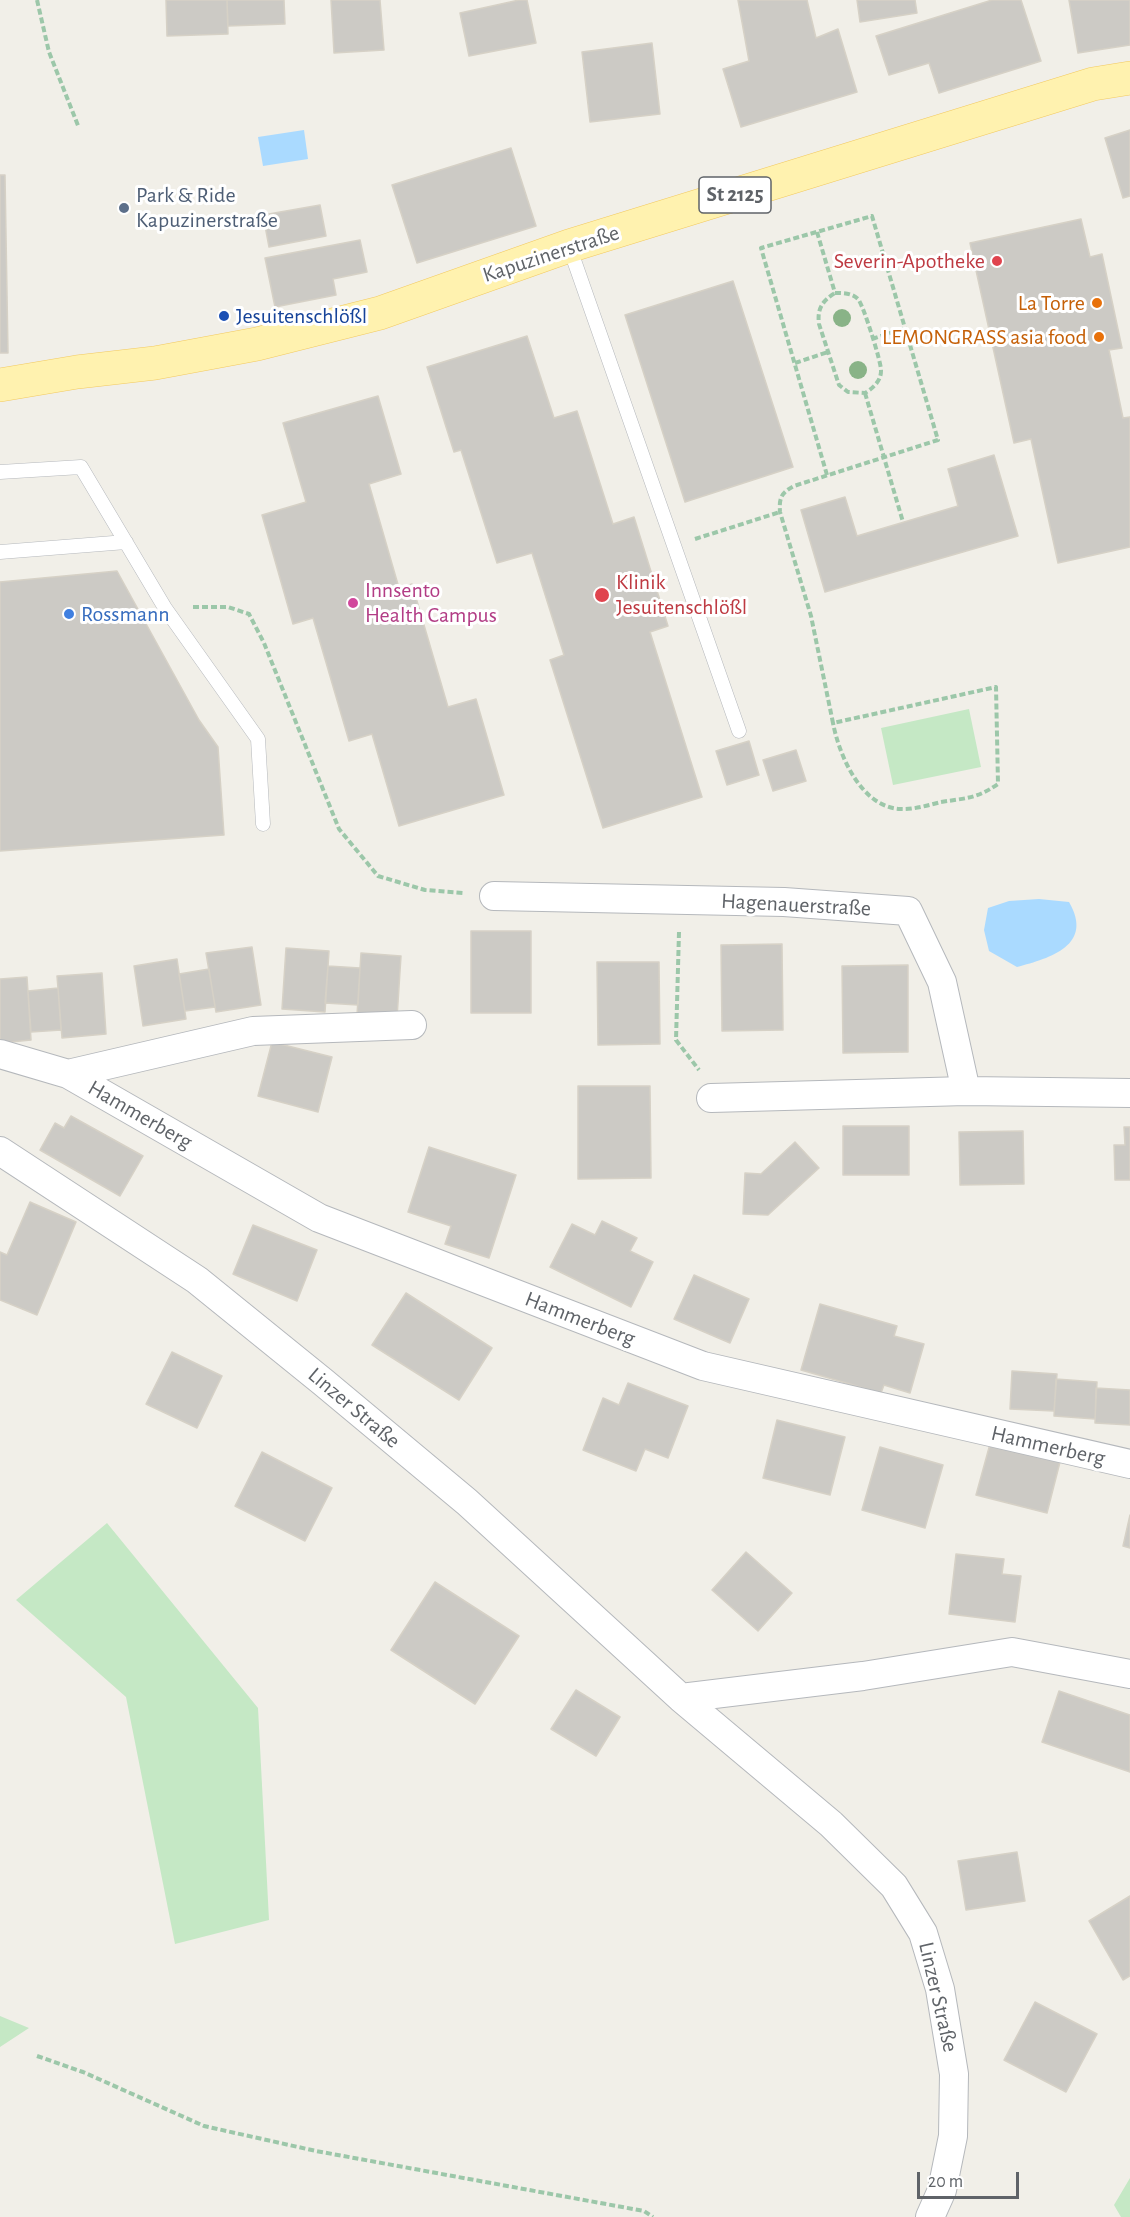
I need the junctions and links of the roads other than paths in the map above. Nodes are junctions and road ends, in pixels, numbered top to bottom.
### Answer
1 (1130, 78) edge
2 (569, 246) junction
3 (0, 385) edge
4 (0, 472) edge
5 (126, 542) junction
6 (0, 552) edge
7 (739, 731) dead end
8 (263, 824) dead end
9 (494, 896) road end
10 (412, 1025) dead end
11 (0, 1054) edge
12 (68, 1074) junction
13 (966, 1091) junction
14 (1130, 1093) edge
15 (717, 1098) road end
16 (0, 1151) edge
17 (1130, 1464) edge
18 (1130, 1674) edge
19 (681, 1698) junction
20 (930, 2217) edge

1 - 2 main road, Kapuzinerstraße / St 2125
2 - 3 main road, Kapuzinerstraße / St 2125
2 - 7 lane
4 - 5 lane
5 - 6 lane
5 - 8 lane
9 - 13 street, Hagenauerstraße
10 - 12 street, Hammerberg
11 - 12 street, Hammerberg
12 - 17 street, Hammerberg
13 - 14 street
13 - 15 street
16 - 19 street, Linzer Straße
18 - 19 street
19 - 20 street, Linzer Straße

